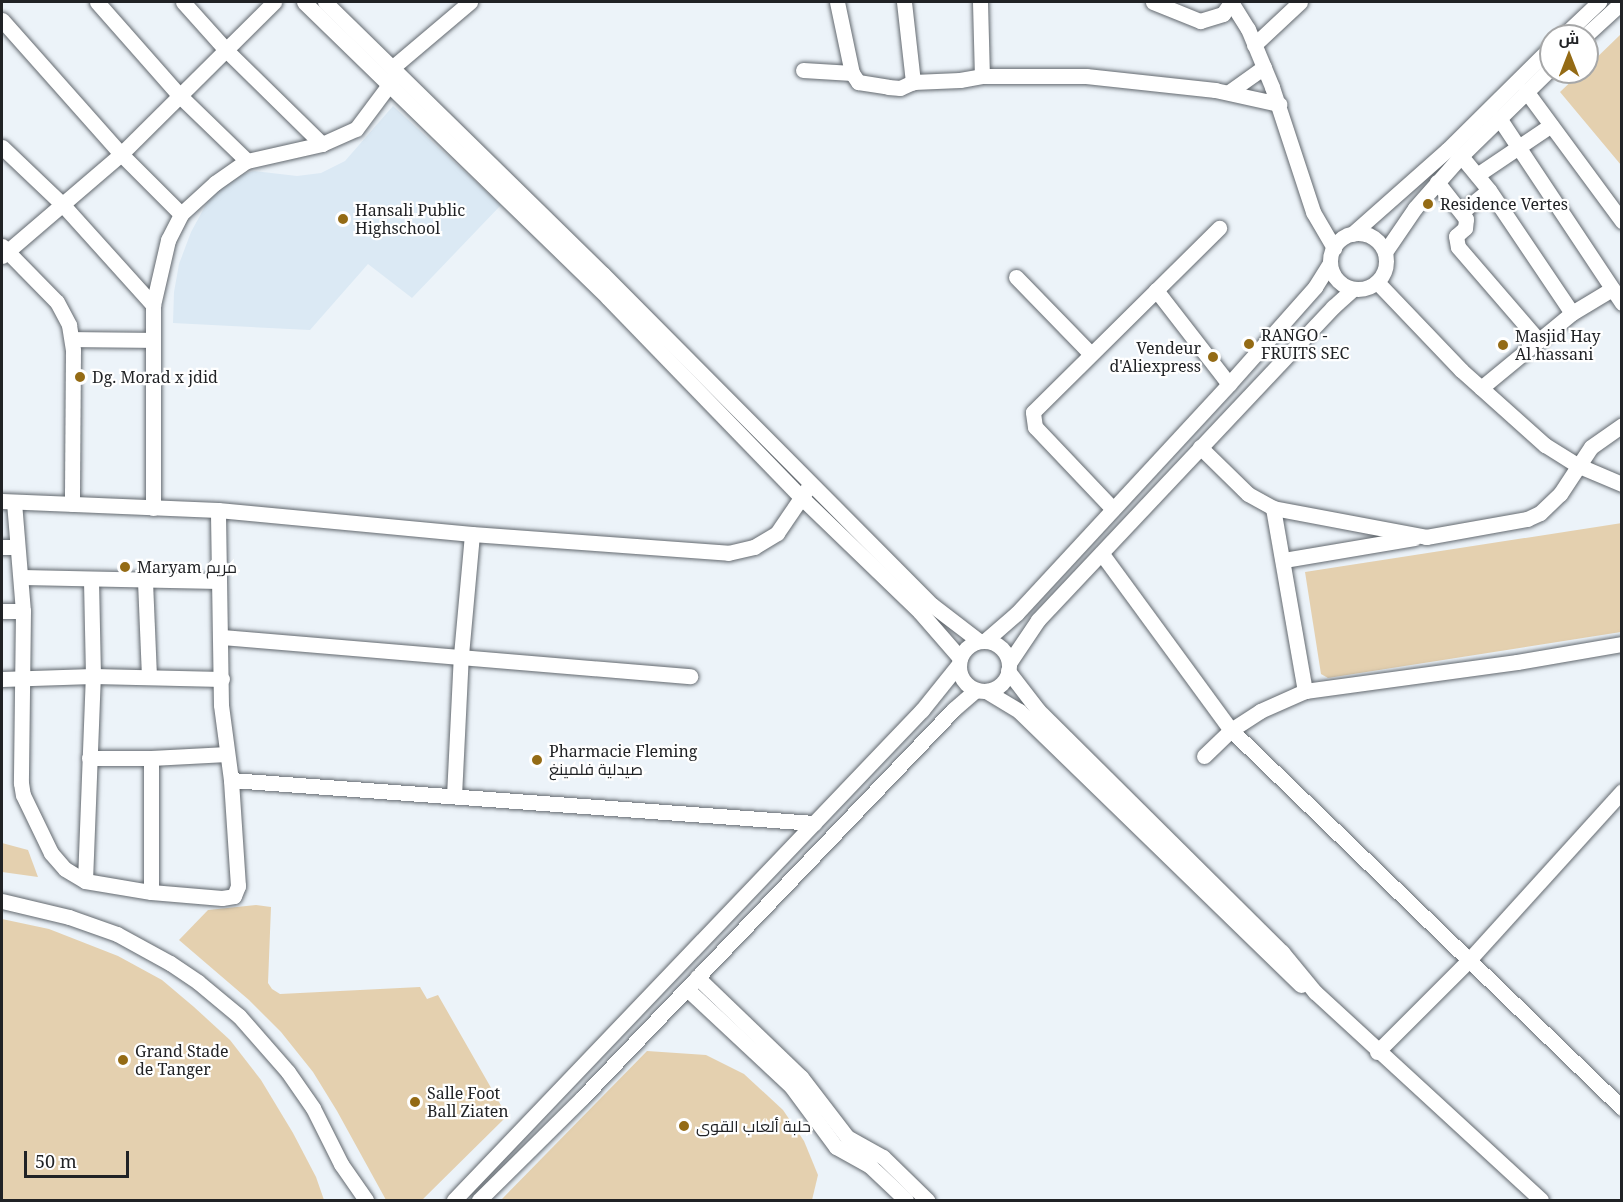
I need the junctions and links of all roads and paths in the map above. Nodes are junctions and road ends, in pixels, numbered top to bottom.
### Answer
1 (97, 2) edge
2 (183, 2) edge
3 (274, 2) edge
4 (304, 2) edge
5 (324, 2) edge
6 (470, 2) edge
7 (837, 2) edge
8 (904, 2) edge
9 (980, 2) edge
10 (1153, 2) edge
11 (1231, 2) edge
12 (1300, 2) edge
13 (1599, 2) edge
14 (1622, 2) edge
15 (2, 20) edge
16 (1576, 24) edge
17 (1599, 24) edge
18 (1254, 45) junction
19 (227, 51) junction
20 (1539, 59) edge
21 (1264, 67) junction
22 (803, 70) dead end
23 (852, 74) junction
24 (393, 75) junction
25 (982, 76) junction
26 (1539, 80) edge
27 (913, 82) junction
28 (1229, 92) junction
29 (1526, 92) junction
30 (180, 96) junction
31 (1279, 104) junction
32 (1499, 118) junction
33 (1551, 125) junction
34 (322, 144) junction
35 (1518, 146) junction
36 (2, 147) edge
37 (121, 154) junction
38 (1461, 156) junction
39 (247, 161) junction
40 (1477, 175) junction
41 (1437, 182) junction
42 (1489, 190) junction
43 (63, 206) junction
44 (1463, 211) junction
45 (182, 214) junction
46 (1622, 221) edge
47 (1219, 228) dead end
48 (1353, 234) junction
49 (1334, 248) junction
50 (3, 251) edge
51 (1385, 252) junction
52 (1330, 263) junction
53 (1016, 277) dead end
54 (1377, 282) junction
55 (1353, 289) junction
56 (1612, 289) junction
57 (1156, 290) junction
58 (1622, 303) edge
59 (153, 305) junction
60 (1572, 313) junction
61 (72, 339) junction
62 (153, 340) junction
63 (1539, 341) junction
64 (1090, 353) junction
65 (1229, 384) junction
66 (1481, 388) junction
67 (1622, 425) edge
68 (1200, 447) junction
69 (1577, 465) junction
70 (812, 482) junction
71 (1622, 484) edge
72 (802, 498) junction
73 (8, 501) edge
74 (72, 504) junction
75 (153, 508) junction
76 (1112, 508) junction
77 (1273, 508) junction
78 (218, 510) junction
79 (472, 534) junction
80 (1426, 537) junction
81 (9, 547) edge
82 (1102, 554) junction
83 (1284, 560) junction
84 (22, 577) junction
85 (91, 579) junction
86 (144, 581) junction
87 (219, 581) junction
88 (2, 611) edge
89 (23, 611) junction
90 (222, 638) junction
91 (982, 641) junction
92 (1622, 644) edge
93 (461, 656) junction
94 (959, 661) junction
95 (1009, 667) junction
96 (93, 676) junction
97 (690, 676) dead end
98 (148, 677) junction
99 (23, 678) junction
100 (222, 679) junction
101 (2, 680) edge
102 (981, 690) junction
103 (1305, 692) junction
104 (1231, 730) junction
105 (227, 754) junction
106 (1204, 756) dead end
107 (89, 758) junction
108 (151, 758) junction
109 (231, 780) junction
110 (1622, 791) edge
111 (454, 796) junction
112 (814, 823) junction
113 (86, 881) junction
114 (151, 892) junction
115 (2, 901) edge
116 (1469, 960) junction
117 (697, 977) junction
118 (687, 989) junction
119 (1315, 992) junction
120 (1377, 1052) junction
121 (1622, 1108) edge
122 (341, 1164) junction
123 (353, 1200) edge
124 (366, 1200) edge
125 (454, 1200) edge
126 (479, 1200) edge
127 (906, 1200) edge
128 (927, 1200) edge
129 (1541, 1200) edge

1 - 30 street
2 - 19 street
3 - 19 street
4 - 24 street
5 - 24 street
6 - 24 street
7 - 23 street
8 - 27 street
9 - 25 street
10 - 11 street
11 - 18 street
12 - 18 street
13 - 16 street
14 - 17 street
15 - 37 street
18 - 21 street
19 - 30 street
19 - 34 street
20 - 48 street
21 - 28 street
21 - 31 street
22 - 23 street
23 - 27 street
24 - 34 street
24 - 70 street
24 - 72 street
25 - 27 street
25 - 28 street
26 - 29 street
28 - 31 street
29 - 32 street
29 - 33 street
30 - 37 street
30 - 39 street
31 - 49 street
32 - 35 street
32 - 38 street
33 - 35 street
33 - 46 street
34 - 39 street
35 - 40 street
35 - 56 street
36 - 43 street
37 - 43 street
37 - 45 street
38 - 40 street
38 - 41 street
39 - 45 street
40 - 42 street
41 - 44 street
41 - 51 street
42 - 44 street
42 - 60 street
43 - 50 street
43 - 59 street
44 - 63 street
45 - 59 street
47 - 57 street
48 - 49 street
48 - 51 street
49 - 52 street
50 - 61 street
51 - 54 street
52 - 55 street
52 - 65 street
53 - 64 street
54 - 55 street
54 - 66 street
55 - 68 street
56 - 58 street
56 - 60 street
57 - 64 street
57 - 65 street
59 - 62 street
60 - 63 street
61 - 62 street
61 - 74 street
62 - 75 street
63 - 66 street
64 - 76 street
65 - 76 street
66 - 69 street
67 - 69 street
68 - 77 street
68 - 82 street
69 - 71 street
69 - 80 street
70 - 72 street
70 - 91 street
72 - 79 street
72 - 94 street
73 - 74 street
73 - 81 street
74 - 75 street
75 - 78 street
76 - 91 street
77 - 80 street
77 - 83 street
78 - 79 street
78 - 87 street
79 - 93 street
80 - 83 street
81 - 84 street
82 - 95 street
82 - 104 street
83 - 103 street
84 - 85 street
84 - 89 street
85 - 86 street
85 - 96 street
86 - 87 street
86 - 98 street
87 - 90 street
88 - 89 street
89 - 99 street
90 - 93 street
90 - 100 street
91 - 94 street
91 - 95 street
92 - 103 street
93 - 97 street
93 - 111 street
94 - 102 street
94 - 112 street
95 - 102 street
95 - 119 street
96 - 98 street
96 - 99 street
96 - 107 street
98 - 100 street
99 - 101 street
99 - 113 street
100 - 105 street
102 - 117 street
102 - 119 street
103 - 104 street
104 - 106 street
104 - 116 street
105 - 108 street
105 - 109 street
107 - 108 street
107 - 113 street
108 - 114 street
109 - 111 street
109 - 114 street
110 - 116 street
111 - 112 street
112 - 125 street
113 - 114 street
115 - 122 street
116 - 120 street
116 - 121 street
117 - 118 street
117 - 128 street
118 - 126 street
118 - 127 street
119 - 120 street
120 - 129 street
122 - 123 street
122 - 124 street

